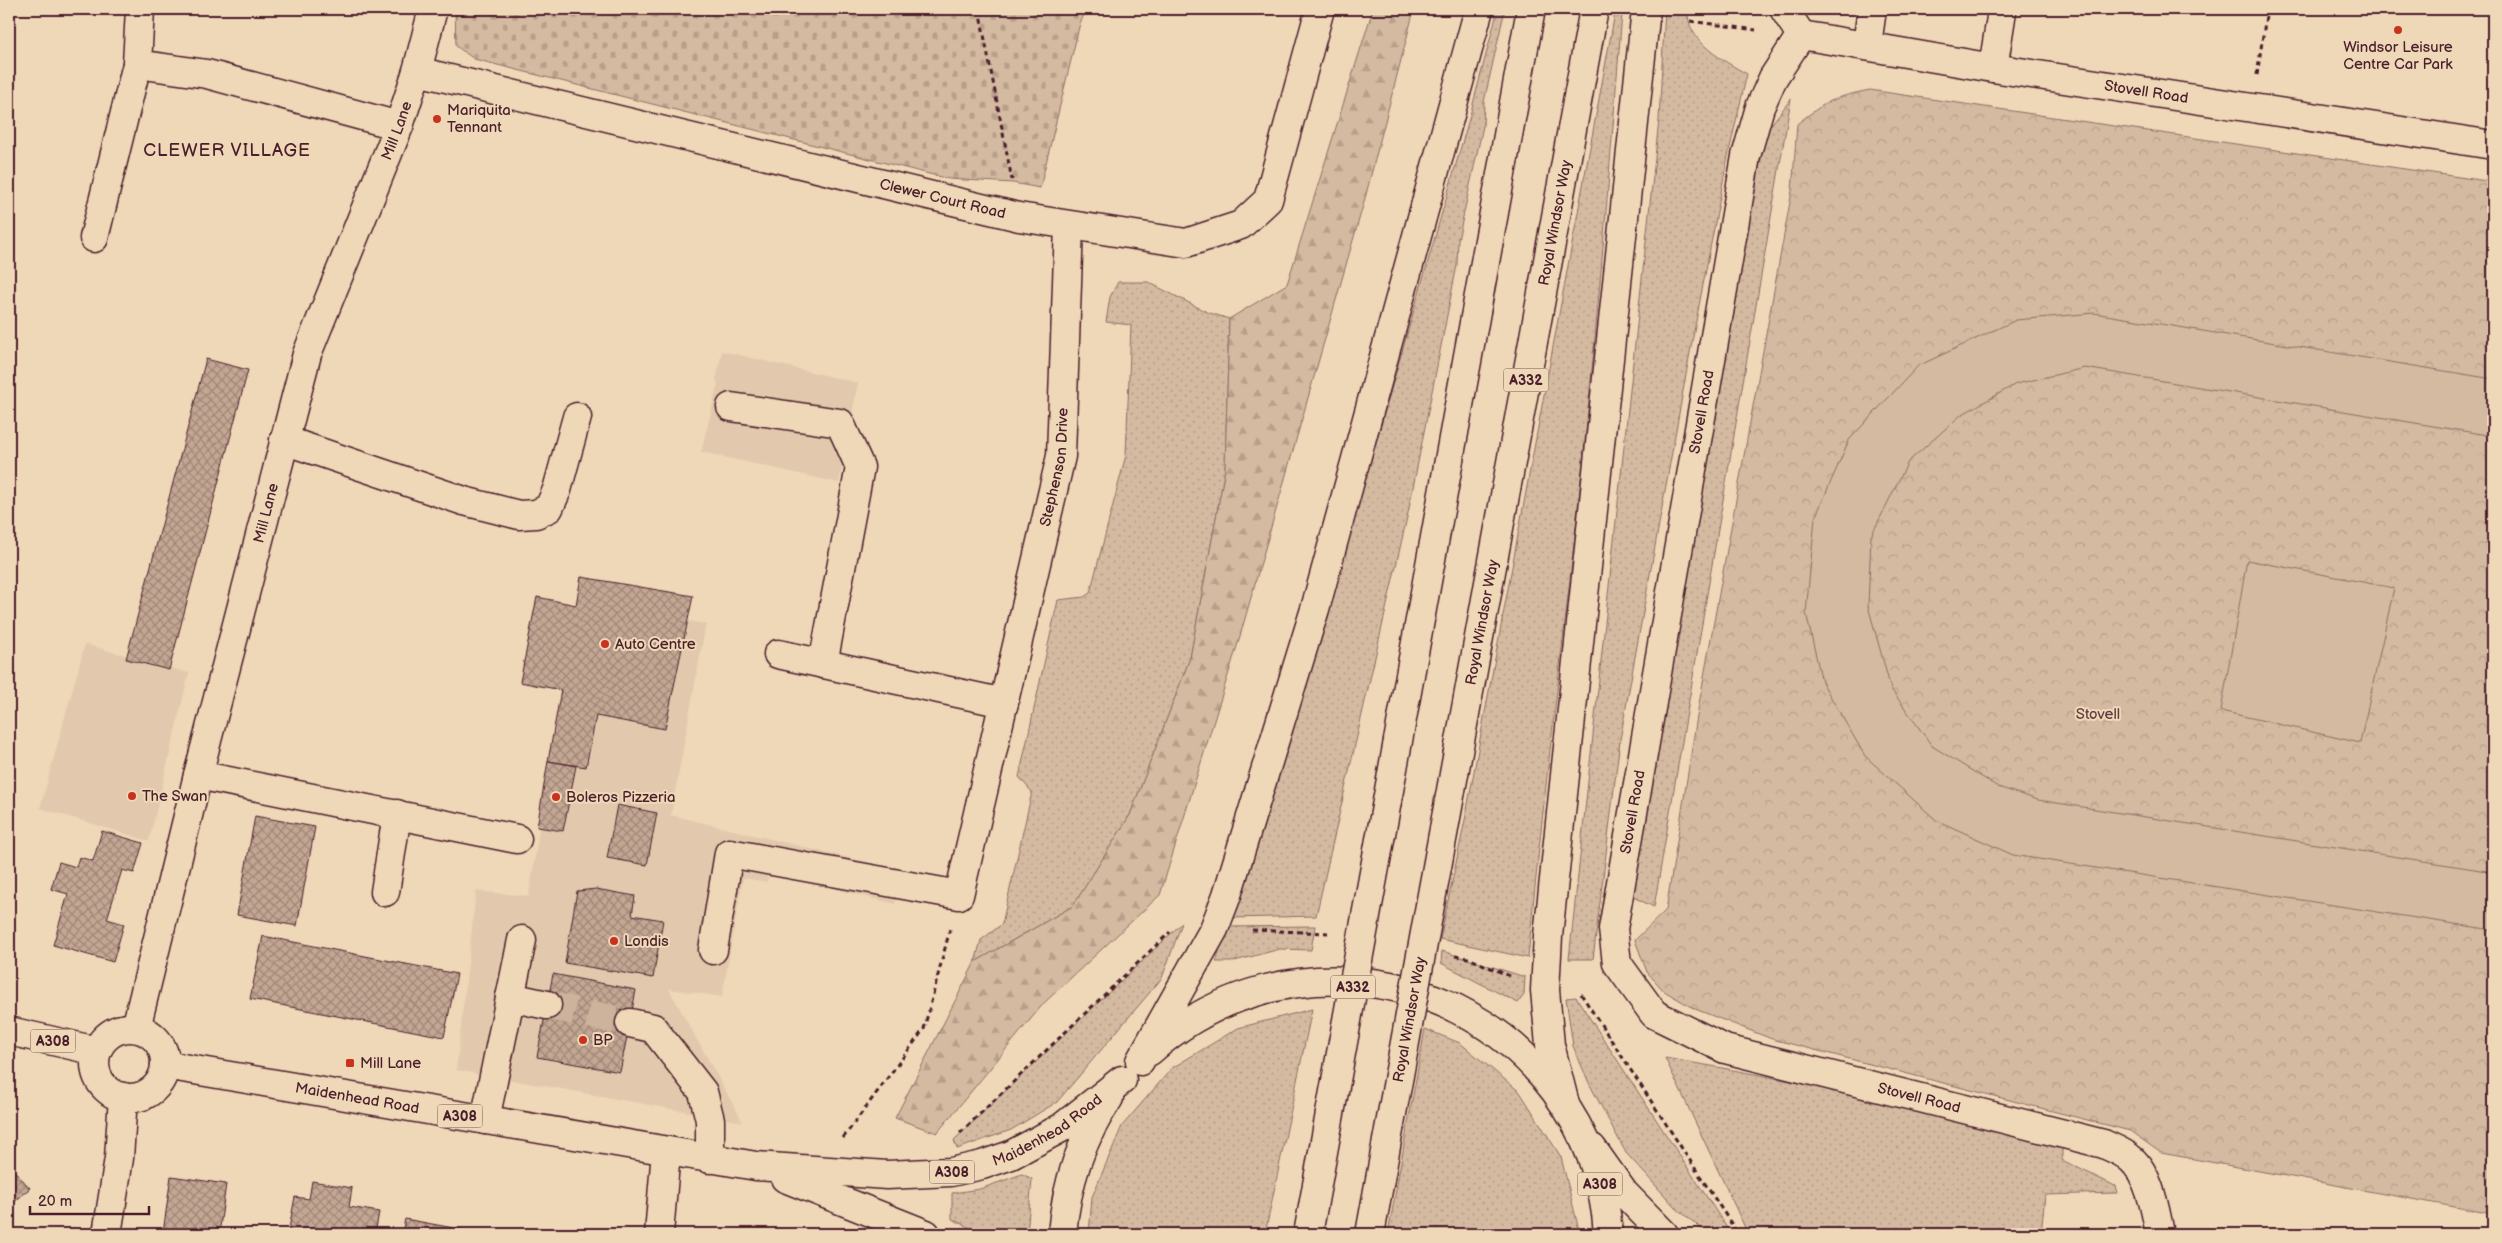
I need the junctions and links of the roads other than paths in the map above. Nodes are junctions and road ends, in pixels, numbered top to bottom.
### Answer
1 (140, 9) edge
2 (433, 9) edge
3 (1320, 9) edge
4 (1479, 9) edge
5 (1531, 9) edge
6 (1594, 9) edge
7 (1646, 9) edge
8 (1784, 9) edge
9 (1872, 9) edge
10 (2002, 11) dead end
11 (1801, 35) junction
12 (1867, 45) junction
13 (138, 64) junction
14 (1993, 68) junction
15 (417, 71) junction
16 (399, 126) junction
17 (2493, 145) edge
18 (1070, 226) junction
19 (94, 238) dead end
20 (731, 407) dead end
21 (577, 417) dead end
22 (284, 440) junction
23 (778, 654) dead end
24 (823, 664) junction
25 (1004, 703) junction
26 (198, 775) junction
27 (397, 814) junction
28 (517, 839) dead end
29 (385, 892) dead end
30 (522, 940) dead end
31 (714, 950) dead end
32 (510, 997) junction
33 (547, 1005) tunnel mouth
34 (630, 1023) tunnel mouth
35 (136, 1028) junction
36 (9, 1031) edge
37 (97, 1051) junction
38 (165, 1065) junction
39 (1131, 1070) junction
40 (123, 1097) junction
41 (1565, 1104) junction
42 (485, 1120) junction
43 (1584, 1136) junction
44 (666, 1151) junction
45 (710, 1159) junction
46 (756, 1166) junction
47 (107, 1234) edge
48 (659, 1234) edge
49 (926, 1234) edge
50 (1062, 1234) edge
51 (1308, 1234) edge
52 (1370, 1234) edge
53 (1608, 1234) edge
54 (1664, 1234) edge
55 (2160, 1234) edge

1 - 13 main road
2 - 15 main road, Mill Lane
3 - 18 main road, Clewer Court Road
4 - 39 main road
5 - 51 main road, A332, bridge
6 - 52 main road, Royal Windsor Way / A332, bridge
7 - 41 main road
8 - 11 main road
9 - 12 main road
10 - 14 main road
11 - 12 main road, Stovell Road
11 - 55 main road, Stovell Road
12 - 14 main road, Stovell Road
13 - 16 main road
13 - 19 main road
14 - 17 main road, Stovell Road
15 - 16 main road, Mill Lane
15 - 18 main road, Clewer Court Road
16 - 22 main road, Mill Lane
18 - 25 main road, Stephenson Drive
20 - 24 main road
21 - 22 main road
22 - 26 main road, Mill Lane
23 - 24 main road
24 - 25 main road
25 - 31 main road, Stephenson Drive
26 - 27 main road
26 - 35 main road, Mill Lane
27 - 28 main road
27 - 29 main road
30 - 32 main road
32 - 33 main road
32 - 42 main road
34 - 45 main road
35 - 37 main road, A308
35 - 38 main road
36 - 37 main road, A308
37 - 40 main road, A308
38 - 40 main road
38 - 42 main road, Maidenhead Road / A308
39 - 41 main road, A308
39 - 46 main road, Maidenhead Road / A308
39 - 50 main road, A308
40 - 47 main road
41 - 43 main road, A308
42 - 44 main road, Maidenhead Road / A308
43 - 53 main road, A308
43 - 54 main road
44 - 45 main road, Maidenhead Road / A308
44 - 48 main road
45 - 46 main road, Maidenhead Road / A308
46 - 49 main road, Maidenhead Road / A308

